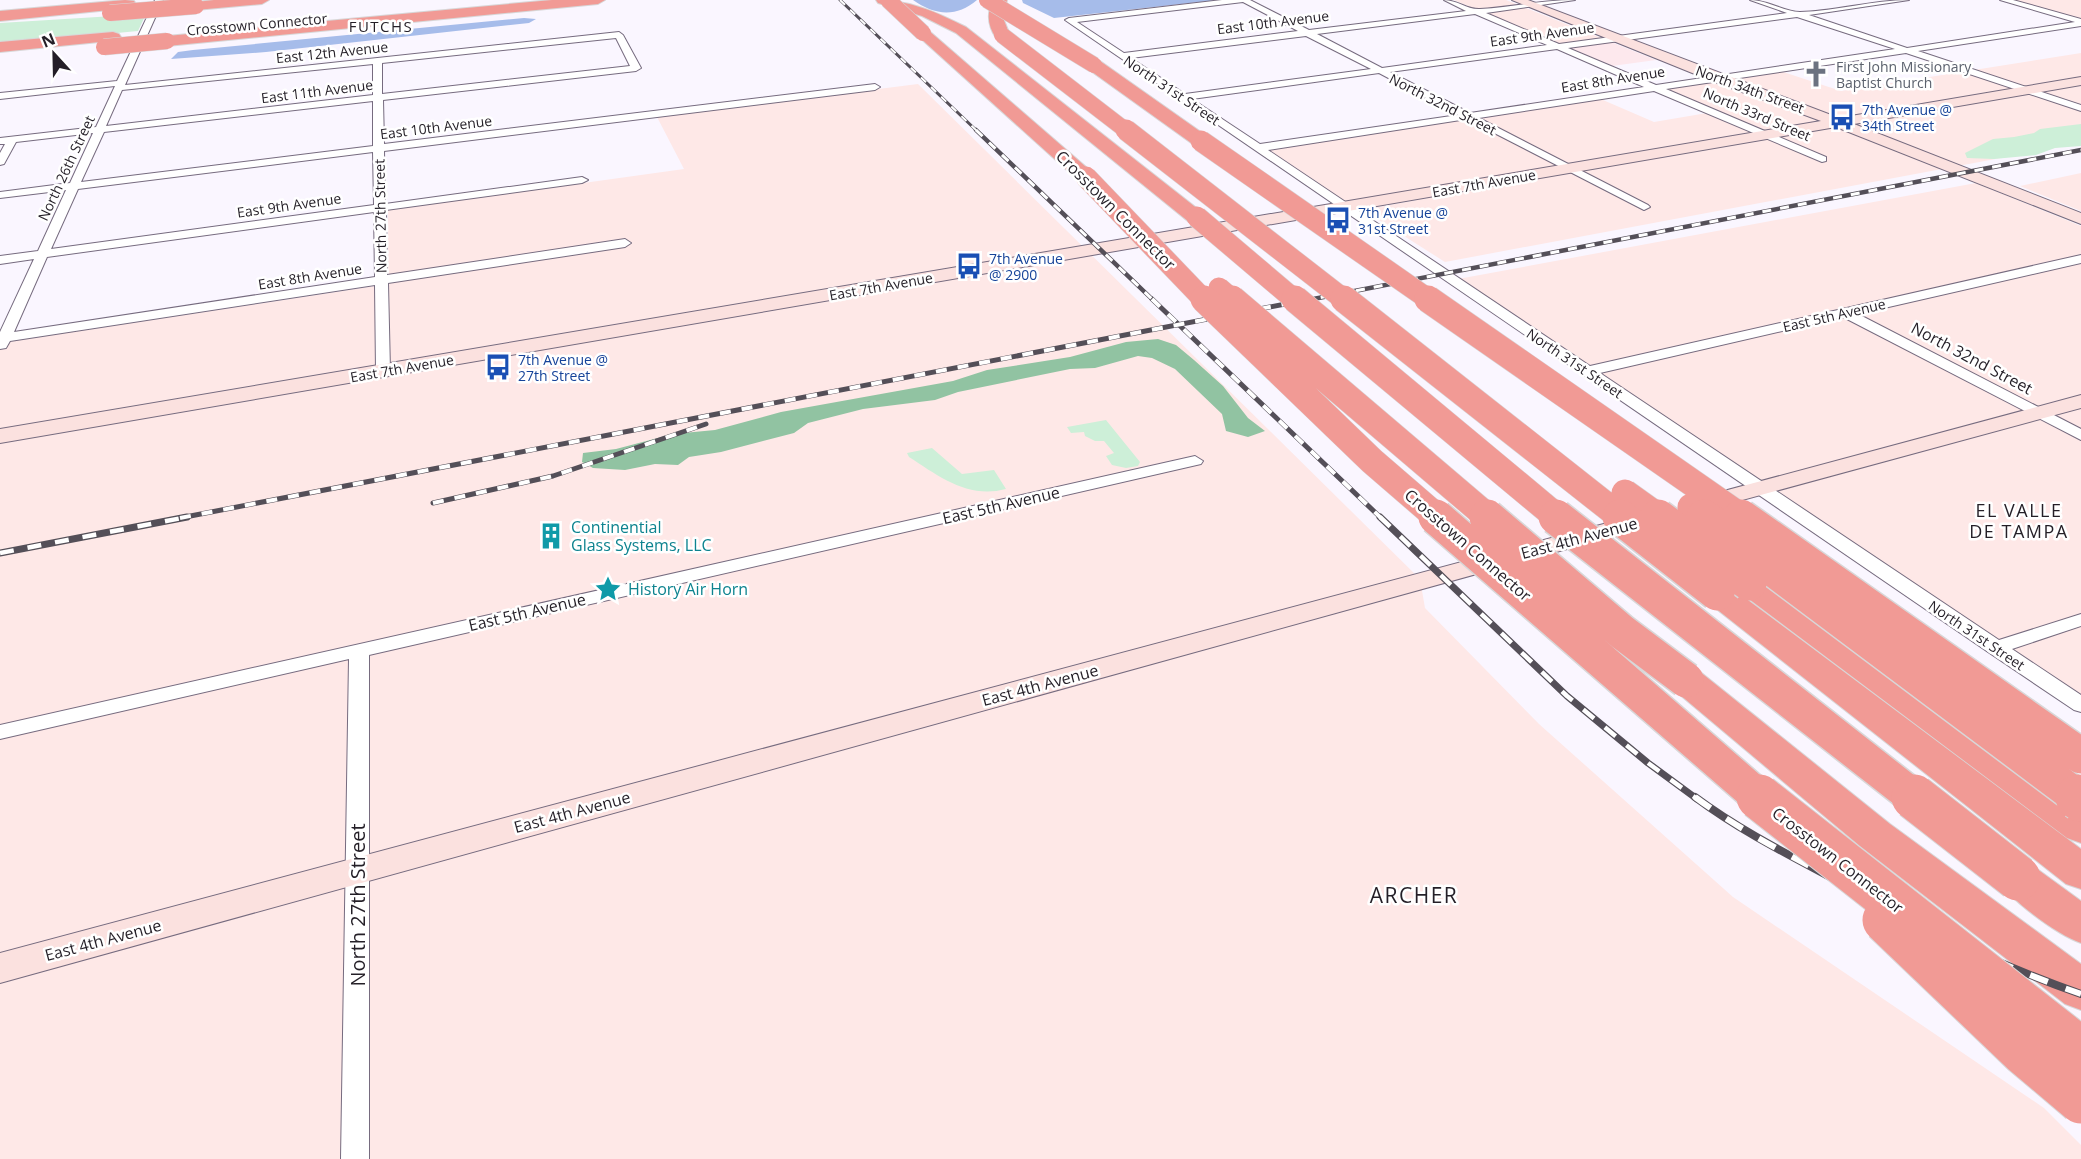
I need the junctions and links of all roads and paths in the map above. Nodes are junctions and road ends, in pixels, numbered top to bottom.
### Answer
1 (159, 0) edge
2 (179, 0) edge
3 (262, 0) edge
4 (514, 0) edge
5 (598, 0) edge
6 (884, 0) edge
7 (888, 0) edge
8 (987, 0) edge
9 (1000, 0) edge
10 (1243, 0) edge
11 (1448, 0) edge
12 (1571, 0) edge
13 (1754, 0) edge
14 (1905, 0) edge
15 (2004, 0) edge
16 (1524, 2) edge
17 (111, 7) edge
18 (0, 9) edge
19 (1476, 12) junction
20 (1797, 14) junction
21 (0, 16) edge
22 (0, 21) edge
23 (2081, 23) edge
24 (1306, 32) junction
25 (167, 38) junction
26 (1618, 38) junction
27 (106, 44) junction
28 (1559, 46) junction
29 (0, 47) edge
30 (1906, 50) junction
31 (1122, 56) junction
32 (0, 58) edge
33 (376, 61) junction
34 (636, 68) joint
35 (1378, 71) junction
36 (1717, 78) junction
37 (2081, 81) edge
38 (120, 85) junction
39 (875, 87) dead end
40 (1656, 87) junction
41 (2029, 90) junction
42 (0, 96) edge
43 (1183, 97) junction
44 (377, 98) junction
45 (2081, 108) edge
46 (1467, 116) junction
47 (1839, 122) junction
48 (100, 130) junction
49 (1768, 135) junction
50 (13, 139) junction
51 (0, 141) edge
52 (1257, 148) junction
53 (378, 149) junction
54 (1822, 159) dead end
55 (0, 162) edge
56 (1570, 169) junction
57 (1086, 177) junction
58 (582, 180) dead end
59 (74, 186) junction
60 (0, 195) edge
61 (1345, 207) junction
62 (1644, 207) dead end
63 (380, 208) junction
64 (1197, 217) junction
65 (2081, 219) edge
66 (1260, 232) junction
67 (625, 243) dead end
68 (43, 254) junction
69 (2081, 259) edge
70 (0, 260) edge
71 (381, 280) junction
72 (1430, 301) junction
73 (1846, 313) junction
74 (2, 341) edge
75 (383, 371) junction
76 (1588, 371) junction
77 (2081, 401) edge
78 (2038, 413) junction
79 (2081, 435) edge
80 (0, 436) edge
81 (1195, 461) dead end
82 (1760, 489) junction
83 (2081, 620) edge
84 (1995, 648) junction
85 (359, 651) junction
86 (1686, 680) junction
87 (2081, 705) edge
88 (0, 732) edge
89 (2081, 756) edge
90 (2081, 799) edge
91 (1780, 815) junction
92 (2081, 827) edge
93 (357, 871) junction
94 (2081, 872) edge
95 (2081, 925) edge
96 (0, 968) edge
97 (2081, 990) edge
98 (2081, 1050) edge
99 (2081, 1101) edge
100 (356, 1159) edge

1 - 38 street, North 26th Street
2 - 21 highway
3 - 17 highway, Crosstown Connector, bridge
4 - 25 highway, Crosstown Connector
5 - 25 highway
6 - 64 highway, bridge
7 - 57 highway, Crosstown Connector, bridge
8 - 72 highway, bridge
9 - 66 highway, bridge
10 - 24 street, North 32nd Street
10 - 31 street, North 31st Street
11 - 19 street, North 33rd Street
12 - 16 street, East 10th Avenue
13 - 20 street
14 - 20 street, East 9th Avenue
15 - 23 street
16 - 19 street, East 10th Avenue
16 - 26 street, North 34th Street
17 - 18 highway
17 - 22 highway, Crosstown Connector
19 - 24 street, East 10th Avenue
19 - 28 street, North 33rd Street
20 - 26 street, East 9th Avenue
20 - 30 street
23 - 30 street, East 8th Avenue
24 - 31 street, East 10th Avenue
24 - 35 street, North 32nd Street
25 - 27 highway, bridge
26 - 28 street, East 9th Avenue
26 - 36 street, North 34th Street
27 - 29 highway
27 - 32 highway
28 - 35 street, East 9th Avenue
28 - 40 street, North 33rd Street
30 - 36 street, East 8th Avenue
30 - 41 street
31 - 43 street, North 31st Street
33 - 34 street, East 12th Avenue
33 - 38 street, East 12th Avenue
33 - 44 street, North 27th Street
34 - 44 street, East 11th Avenue
35 - 43 street, East 9th Avenue
35 - 46 street, North 32nd Street
36 - 40 street, East 8th Avenue
36 - 47 street, North 34th Street
37 - 41 street, East 7th Avenue
38 - 42 street, East 12th Avenue
38 - 48 street, North 26th Street
39 - 53 street, East 10th Avenue
40 - 46 street, East 8th Avenue
40 - 49 street, North 33rd Street
41 - 45 street
41 - 47 street, East 7th Avenue
43 - 52 street, North 31st Street
44 - 48 street, East 11th Avenue
44 - 53 street, North 27th Street
46 - 52 street, East 8th Avenue
46 - 56 street, North 32nd Street
47 - 49 street, East 7th Avenue
47 - 65 street, North 34th Street
48 - 50 street, East 11th Avenue
48 - 59 street, North 26th Street
49 - 54 street, North 33rd Street
49 - 56 street, East 7th Avenue
50 - 51 street, East 11th Avenue
50 - 55 street
52 - 61 street, North 31st Street
53 - 59 street, East 10th Avenue
53 - 63 street, North 27th Street
56 - 61 street, East 7th Avenue
56 - 62 street, North 32nd Street
57 - 86 highway, bridge
57 - 91 highway, Crosstown Connector, bridge
58 - 63 street, East 9th Avenue
59 - 60 street, East 10th Avenue
59 - 68 street, North 26th Street
61 - 75 street, East 7th Avenue
61 - 76 street, North 31st Street
63 - 68 street, East 9th Avenue
63 - 71 street, North 27th Street
64 - 86 highway, bridge
64 - 95 highway, bridge
66 - 92 highway, bridge
66 - 94 highway, bridge
67 - 71 street, East 8th Avenue
68 - 70 street, East 9th Avenue
68 - 74 street, North 26th Street
69 - 73 street, East 5th Avenue
71 - 74 street, East 8th Avenue
71 - 75 street, North 27th Street
72 - 89 highway, bridge
72 - 90 highway, bridge
73 - 76 street, East 5th Avenue
73 - 78 street, North 32nd Street
75 - 80 street, East 7th Avenue
76 - 82 street, North 31st Street
77 - 78 street, East 4th Avenue
78 - 79 street, North 32nd Street
78 - 82 street, East 4th Avenue
81 - 85 street, East 5th Avenue
82 - 84 street, North 31st Street
82 - 93 street, East 4th Avenue
83 - 84 street
84 - 87 street, North 31st Street
85 - 88 street, East 5th Avenue
85 - 93 street, North 27th Street
86 - 97 highway
91 - 98 highway, Crosstown Connector, bridge
91 - 99 highway, bridge
93 - 96 street, East 4th Avenue
93 - 100 street, North 27th Street

